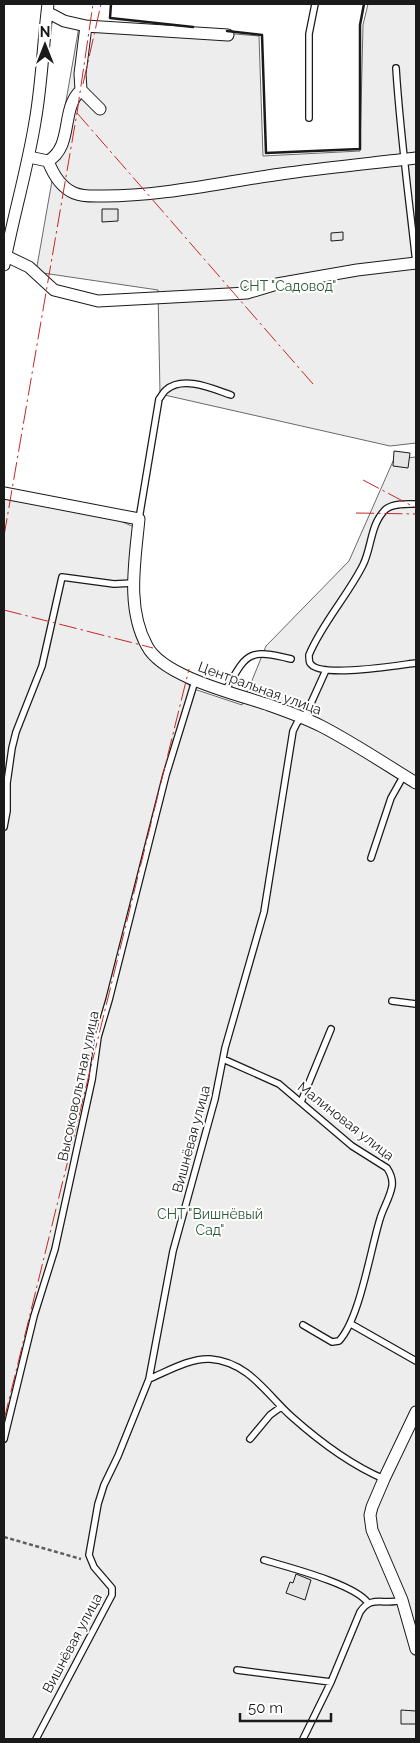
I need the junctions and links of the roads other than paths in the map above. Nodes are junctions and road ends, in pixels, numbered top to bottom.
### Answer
1 (315, 4) edge
2 (48, 8) edge
3 (86, 26) junction
4 (228, 35) dead end
5 (396, 68) dead end
6 (82, 90) junction
7 (100, 109) dead end
8 (309, 118) dead end
9 (29, 157) junction
10 (416, 158) edge
11 (403, 160) junction
12 (48, 161) junction
13 (5, 261) edge
14 (416, 263) edge
15 (416, 268) edge
16 (231, 394) dead end
17 (4, 493) edge
18 (416, 504) edge
19 (139, 520) junction
20 (133, 583) junction
21 (291, 659) dead end
22 (416, 663) edge
23 (326, 670) junction
24 (195, 681) junction
25 (225, 691) junction
26 (302, 718) junction
27 (404, 775) junction
28 (416, 783) edge
29 (4, 827) edge
30 (371, 858) dead end
31 (392, 1001) dead end
32 (416, 1004) edge
33 (331, 1029) dead end
34 (223, 1059) junction
35 (301, 1102) junction
36 (351, 1324) junction
37 (303, 1325) dead end
38 (416, 1361) edge
39 (149, 1379) junction
40 (281, 1407) junction
41 (416, 1415) edge
42 (4, 1439) edge
43 (250, 1439) dead end
44 (384, 1479) junction
45 (264, 1560) dead end
46 (402, 1600) junction
47 (368, 1603) junction
48 (416, 1649) edge
49 (237, 1670) dead end
50 (331, 1682) junction
51 (36, 1739) edge
52 (303, 1739) edge

1 - 8 lane
2 - 3 street
2 - 9 street
3 - 4 street
3 - 6 street
5 - 11 lane
6 - 7 street
6 - 12 street
9 - 12 street
9 - 13 street
10 - 11 street
11 - 12 street
11 - 14 lane
13 - 14 street
14 - 15 lane
16 - 19 lane
17 - 19 street
18 - 23 lane
19 - 20 street, Центральная улица
20 - 24 street, Центральная улица
20 - 29 lane
21 - 25 lane
22 - 23 lane
23 - 26 lane, Вишнёвая улица
24 - 25 street, Центральная улица
24 - 42 lane, Высоковольтная улица
25 - 26 street, Центральная улица
26 - 27 street, Центральная улица
26 - 34 lane, Вишнёвая улица
27 - 28 street, Центральная улица
27 - 30 lane
31 - 32 lane
33 - 35 lane
34 - 35 lane, Малиновая улица
34 - 39 lane, Вишнёвая улица
35 - 36 lane, Малиновая улица
36 - 37 lane, Малиновая улица
36 - 38 lane
39 - 40 lane
39 - 51 lane, Вишнёвая улица
40 - 43 lane
40 - 44 lane
41 - 44 street
44 - 46 street
45 - 47 lane
46 - 47 lane
46 - 48 street
47 - 50 lane
49 - 50 lane
50 - 52 lane

